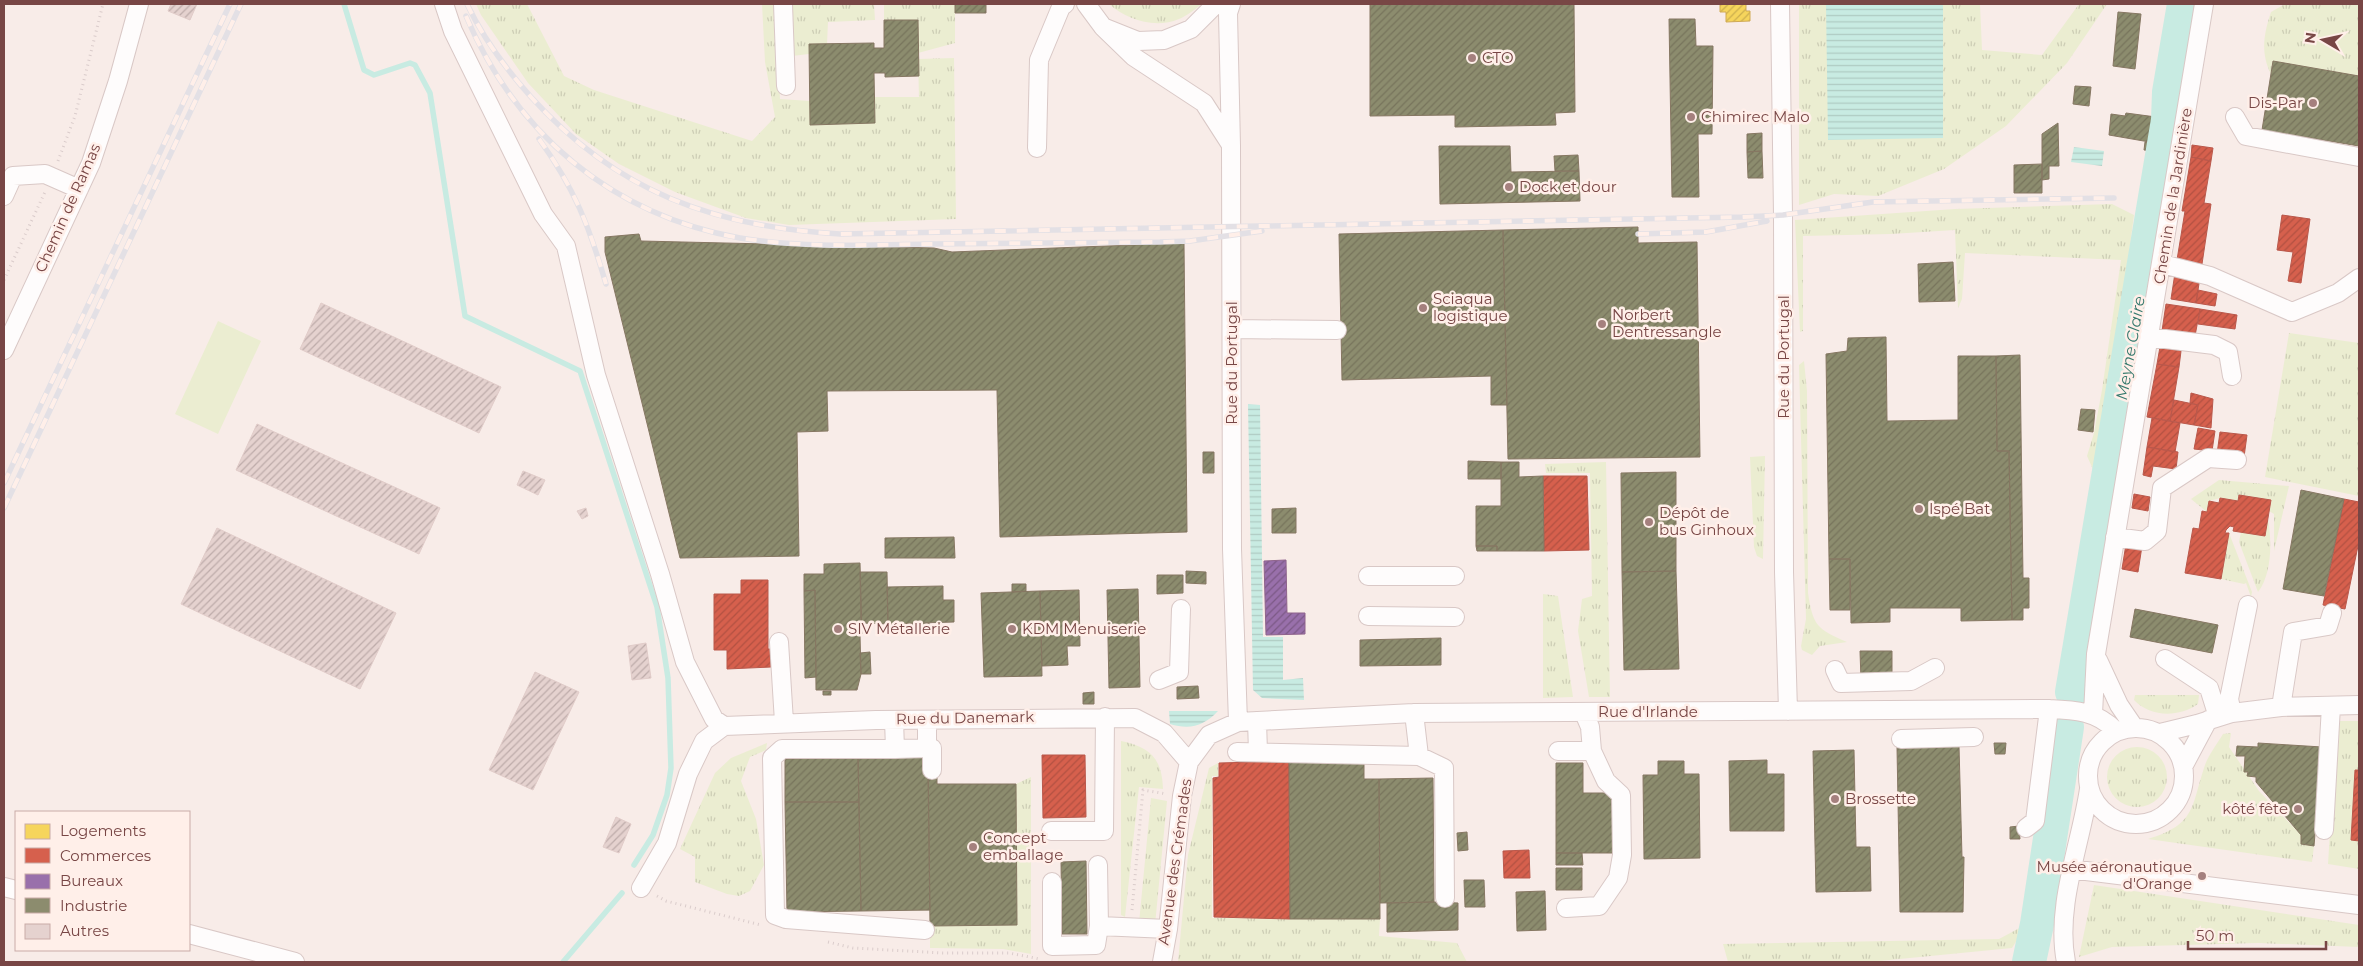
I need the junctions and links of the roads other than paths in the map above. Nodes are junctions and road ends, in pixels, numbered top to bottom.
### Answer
1 (139, 4) edge
2 (444, 4) edge
3 (782, 4) edge
4 (1065, 4) edge
5 (1086, 4) edge
6 (1216, 4) edge
7 (1231, 4) edge
8 (1780, 4) edge
9 (2204, 4) edge
10 (1103, 27) junction
11 (786, 86) dead end
12 (2235, 117) dead end
13 (1232, 146) junction
14 (1037, 148) dead end
15 (2359, 157) edge
16 (79, 189) junction
17 (4, 196) edge
18 (2162, 264) junction
19 (2359, 278) edge
20 (1232, 329) junction
21 (1337, 330) dead end
22 (2149, 337) junction
23 (4, 350) edge
24 (2232, 376) dead end
25 (2237, 460) dead end
26 (2116, 537) junction
27 (1368, 576) dead end
28 (1455, 576) dead end
29 (2248, 605) dead end
30 (1181, 609) dead end
31 (2332, 613) dead end
32 (1368, 616) dead end
33 (1455, 617) dead end
34 (779, 642) dead end
35 (2096, 654) junction
36 (2165, 659) dead end
37 (1935, 668) dead end
38 (1835, 670) dead end
39 (1159, 680) dead end
40 (2359, 705) edge
41 (2331, 706) junction
42 (2281, 707) junction
43 (2049, 709) junction
44 (1788, 711) junction
45 (1584, 712) junction
46 (1414, 714) junction
47 (2093, 714) junction
48 (2219, 717) junction
49 (1105, 718) junction
50 (894, 720) junction
51 (927, 720) junction
52 (1258, 721) junction
53 (784, 722) junction
54 (1238, 722) junction
55 (724, 726) junction
56 (2134, 727) junction
57 (2116, 732) junction
58 (2160, 733) junction
59 (1974, 737) dead end
60 (1901, 738) dead end
61 (927, 748) junction
62 (895, 749) junction
63 (1558, 751) dead end
64 (1592, 751) junction
65 (1237, 752) dead end
66 (1258, 752) junction
67 (1419, 756) junction
68 (1190, 762) junction
69 (2184, 766) junction
70 (932, 770) dead end
71 (2089, 789) junction
72 (2112, 818) junction
73 (2084, 826) junction
74 (2026, 828) dead end
75 (2324, 830) dead end
76 (1051, 831) dead end
77 (1098, 865) dead end
78 (2070, 869) junction
79 (1052, 882) dead end
80 (641, 888) dead end
81 (1445, 898) dead end
82 (2359, 906) edge
83 (1566, 908) dead end
84 (1099, 926) junction
85 (1168, 929) junction
86 (925, 930) dead end
87 (190, 934) edge
88 (295, 962) edge
89 (1162, 962) edge
90 (2066, 962) edge

1 - 16 street, Chemin de Ramas
2 - 55 street
3 - 11 street
4 - 14 street
5 - 10 street
6 - 10 street
7 - 13 street, Rue du Portugal
8 - 44 street, Rue du Portugal
9 - 18 street, Chemin de la Jardinière
10 - 13 street
12 - 15 street
13 - 20 street, Rue du Portugal
16 - 17 street
16 - 23 street, Chemin de Ramas
18 - 19 street
18 - 22 street, Chemin de la Jardinière
20 - 21 street
20 - 54 street, Rue du Portugal
22 - 24 street
22 - 26 street, Chemin de la Jardinière
25 - 26 street
26 - 35 street, Chemin de la Jardinière
27 - 28 street
29 - 48 street
30 - 39 street
31 - 42 street
32 - 33 street
34 - 53 street
35 - 47 street, Chemin de la Jardinière
35 - 56 street
36 - 48 street
37 - 38 street
40 - 41 street
41 - 42 street
41 - 75 street
42 - 48 street
43 - 44 street, Rue d'Irlande
43 - 47 street, Rue d'Irlande
43 - 74 street
44 - 45 street, Rue d'Irlande
45 - 46 street, Rue d'Irlande
45 - 64 street
46 - 52 street, Rue d'Irlande
46 - 67 street
47 - 57 street, Rue d'Irlande
48 - 58 street
48 - 69 street
49 - 51 street, Rue du Danemark
49 - 68 street, Rue du Danemark
49 - 76 street
50 - 51 street, Rue du Danemark
50 - 53 street, Rue du Danemark
50 - 62 street
51 - 61 street
52 - 54 street, Rue d'Irlande
52 - 66 street
53 - 55 street, Rue du Danemark
54 - 68 street, Rue d'Irlande
55 - 80 street
56 - 57 street
56 - 58 street
57 - 71 street
58 - 69 street
59 - 60 street
61 - 62 street
61 - 70 street
62 - 86 street
63 - 64 street
64 - 83 street
65 - 66 street
66 - 67 street
67 - 81 street
68 - 85 street, Avenue des Crémades
69 - 72 street
71 - 72 street
71 - 73 street
72 - 73 street
73 - 78 street
77 - 84 street
78 - 82 street
78 - 90 street
79 - 84 street
84 - 85 street
85 - 89 street, Avenue des Crémades
87 - 88 street

